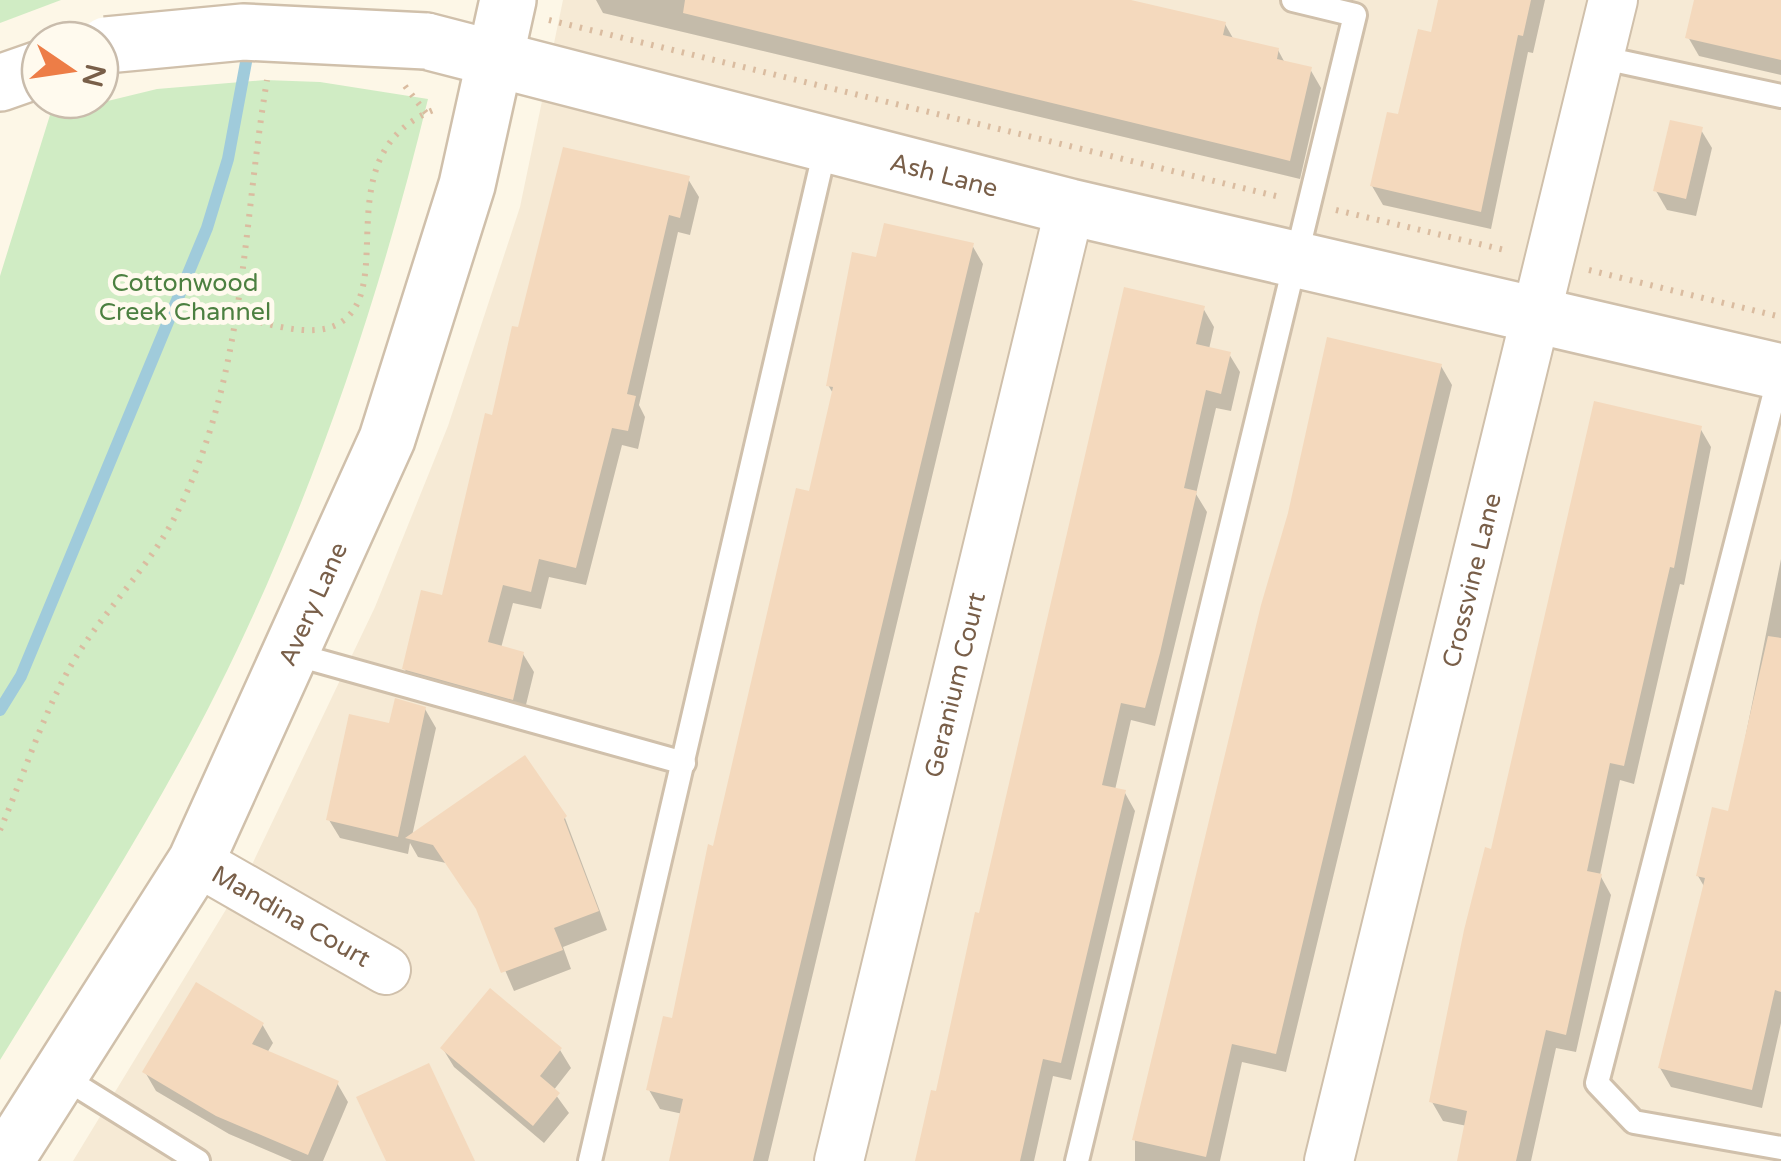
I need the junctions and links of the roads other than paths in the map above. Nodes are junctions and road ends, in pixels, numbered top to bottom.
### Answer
1 (1292, 0) edge
2 (1613, 0) edge
3 (1357, 8) edge
4 (504, 22) edge
5 (120, 44) edge
6 (1599, 57) junction
7 (1781, 96) edge
8 (826, 141) junction
9 (1070, 206) junction
10 (1298, 260) junction
11 (1534, 314) junction
12 (1780, 372) edge
13 (290, 653) junction
14 (684, 763) junction
15 (196, 861) junction
16 (386, 970) dead end
17 (60, 1075) junction
18 (1781, 1148) edge
19 (5, 1161) edge
20 (198, 1161) edge
21 (590, 1161) edge
22 (839, 1161) edge
23 (1076, 1161) edge
24 (1328, 1161) edge

1 - 3 lane
2 - 6 street, Crossvine Lane
3 - 10 lane
4 - 5 street, Ash Lane, bridge
4 - 8 street, Ash Lane
4 - 13 street, Avery Lane
6 - 7 lane
6 - 11 street, Crossvine Lane
8 - 9 street, Ash Lane
8 - 14 lane
9 - 10 street, Ash Lane
9 - 22 street, Geranium Court
10 - 11 street, Ash Lane
10 - 23 lane
11 - 12 street, Ash Lane
11 - 24 street, Crossvine Lane
12 - 18 lane
13 - 14 lane
13 - 15 street, Avery Lane
14 - 21 lane
15 - 16 street, Mandina Court
15 - 17 street, Avery Lane
17 - 19 street, Avery Lane
17 - 20 lane

